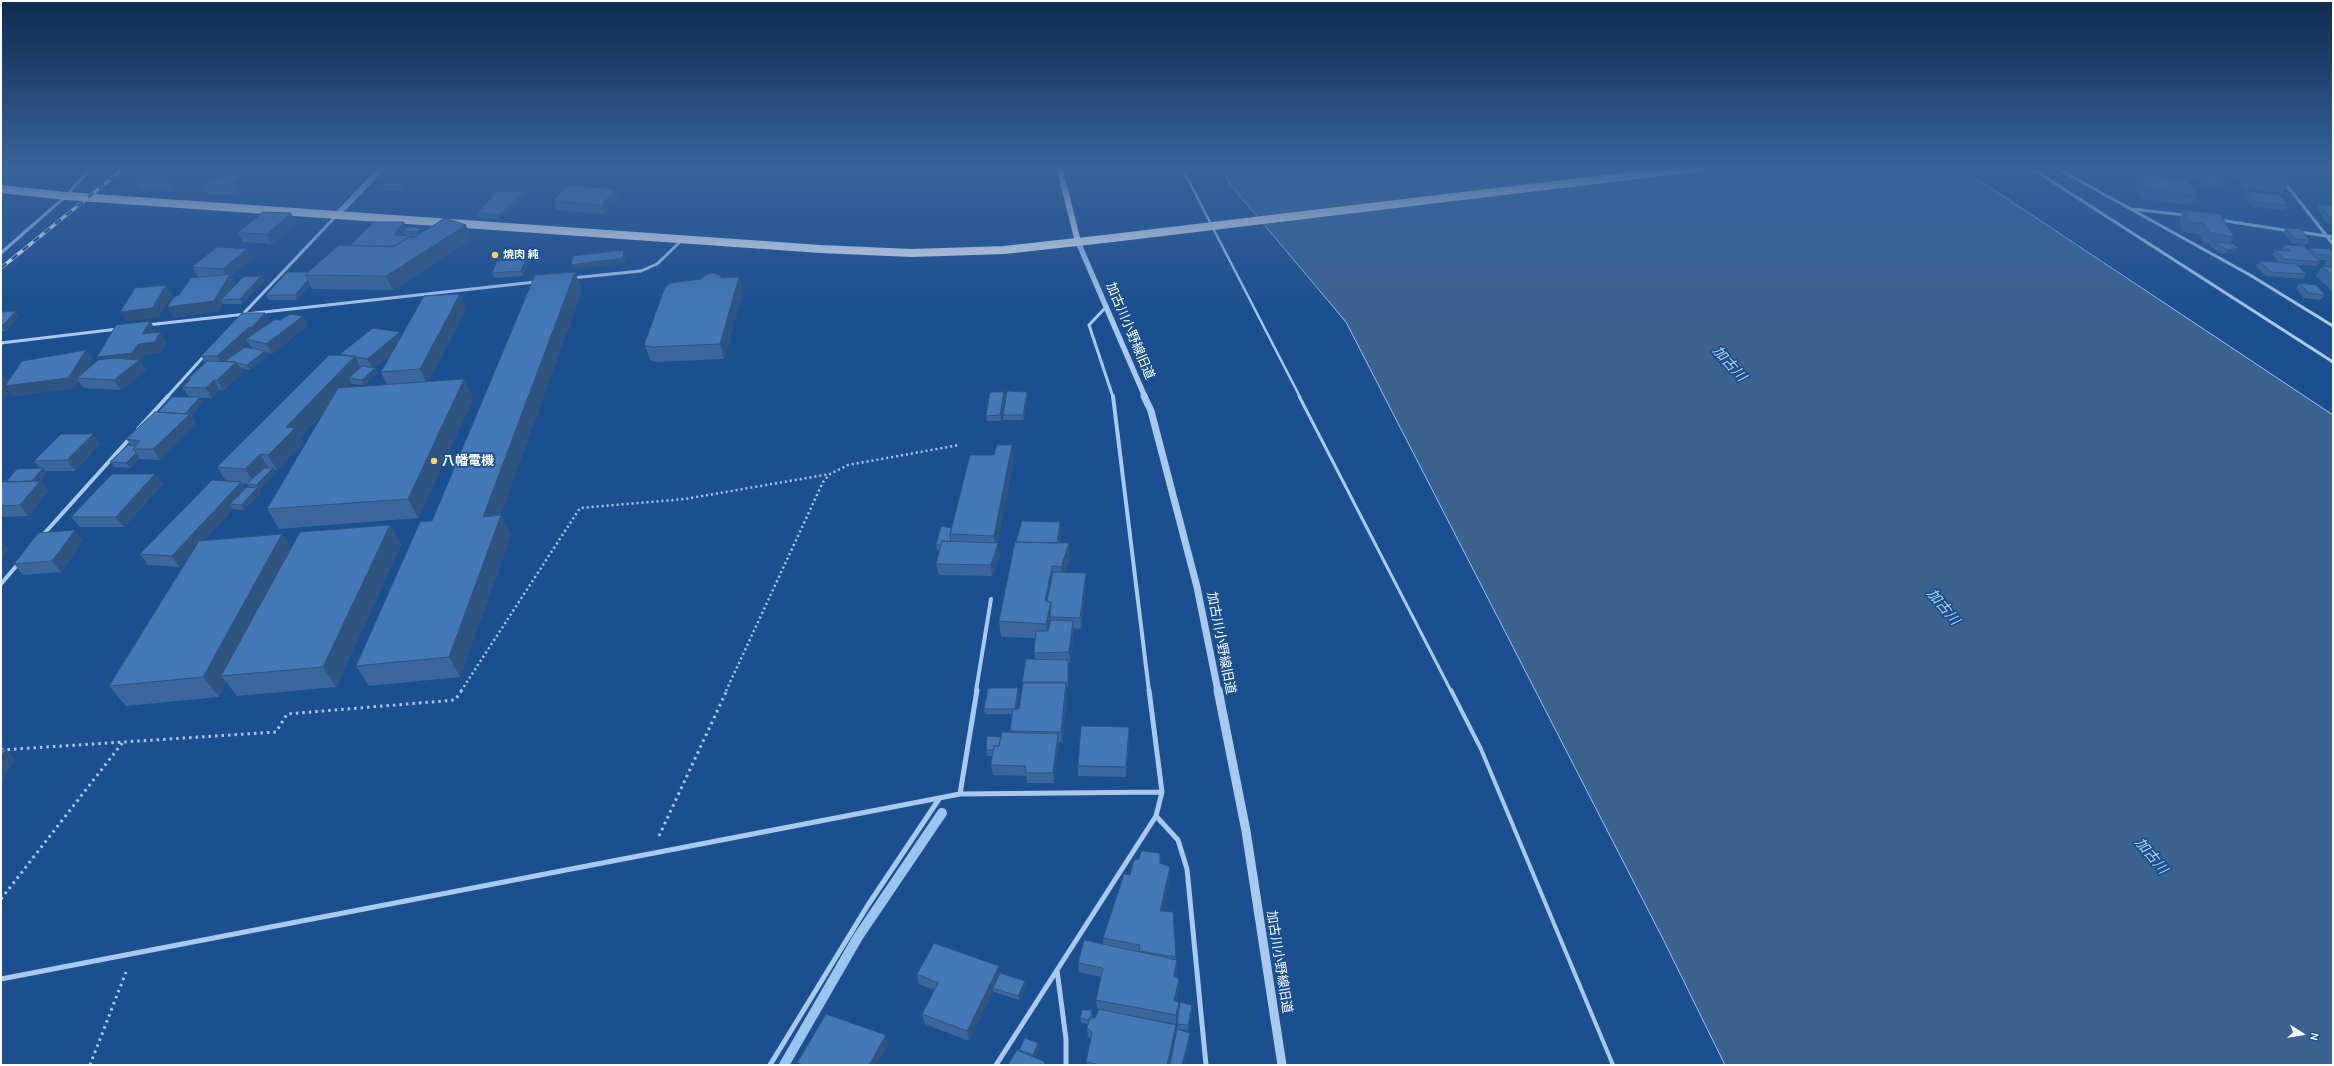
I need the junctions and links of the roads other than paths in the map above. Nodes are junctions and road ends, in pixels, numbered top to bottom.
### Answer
1 (43, 216) edge
2 (336, 216) edge
3 (348, 216) edge
4 (1071, 216) edge
5 (1207, 216) edge
6 (1298, 216) edge
7 (2105, 216) edge
8 (2144, 216) edge
9 (2311, 216) edge
10 (2218, 220) edge
11 (2326, 236) junction
12 (2333, 237) edge
13 (684, 239) junction
14 (1078, 242) junction
15 (2333, 244) edge
16 (1, 253) edge
17 (570, 278) edge
18 (538, 282) edge
19 (1106, 306) junction
20 (244, 314) junction
21 (238, 319) edge
22 (142, 326) edge
23 (2333, 326) edge
24 (126, 328) edge
25 (1, 343) edge
26 (212, 348) edge
27 (2333, 362) edge
28 (37, 542) edge
29 (22, 560) edge
30 (1, 584) edge
31 (991, 599) dead end
32 (1162, 792) junction
33 (960, 794) junction
34 (939, 799) junction
35 (1156, 816) junction
36 (1057, 969) junction
37 (1, 978) edge
38 (770, 1065) edge
39 (996, 1065) edge
40 (1066, 1065) edge
41 (1206, 1065) edge
42 (1282, 1065) edge
43 (1612, 1065) edge

1 - 16 street
2 - 20 street
3 - 13 main road
4 - 14 main road
5 - 43 lane
6 - 14 main road, bridge
7 - 27 street
8 - 23 street
9 - 11 street
10 - 11 street
11 - 12 street
11 - 15 street
13 - 14 main road
13 - 17 street
14 - 19 street, 加古川小野線旧道
18 - 20 street
19 - 32 street
19 - 42 street, 加古川小野線旧道
20 - 21 street
20 - 22 street
24 - 25 street
26 - 28 street
29 - 30 street
31 - 33 street
32 - 33 street
32 - 35 street
33 - 34 street
34 - 37 street
34 - 38 street
35 - 36 street
35 - 41 street
36 - 39 street
36 - 40 street

